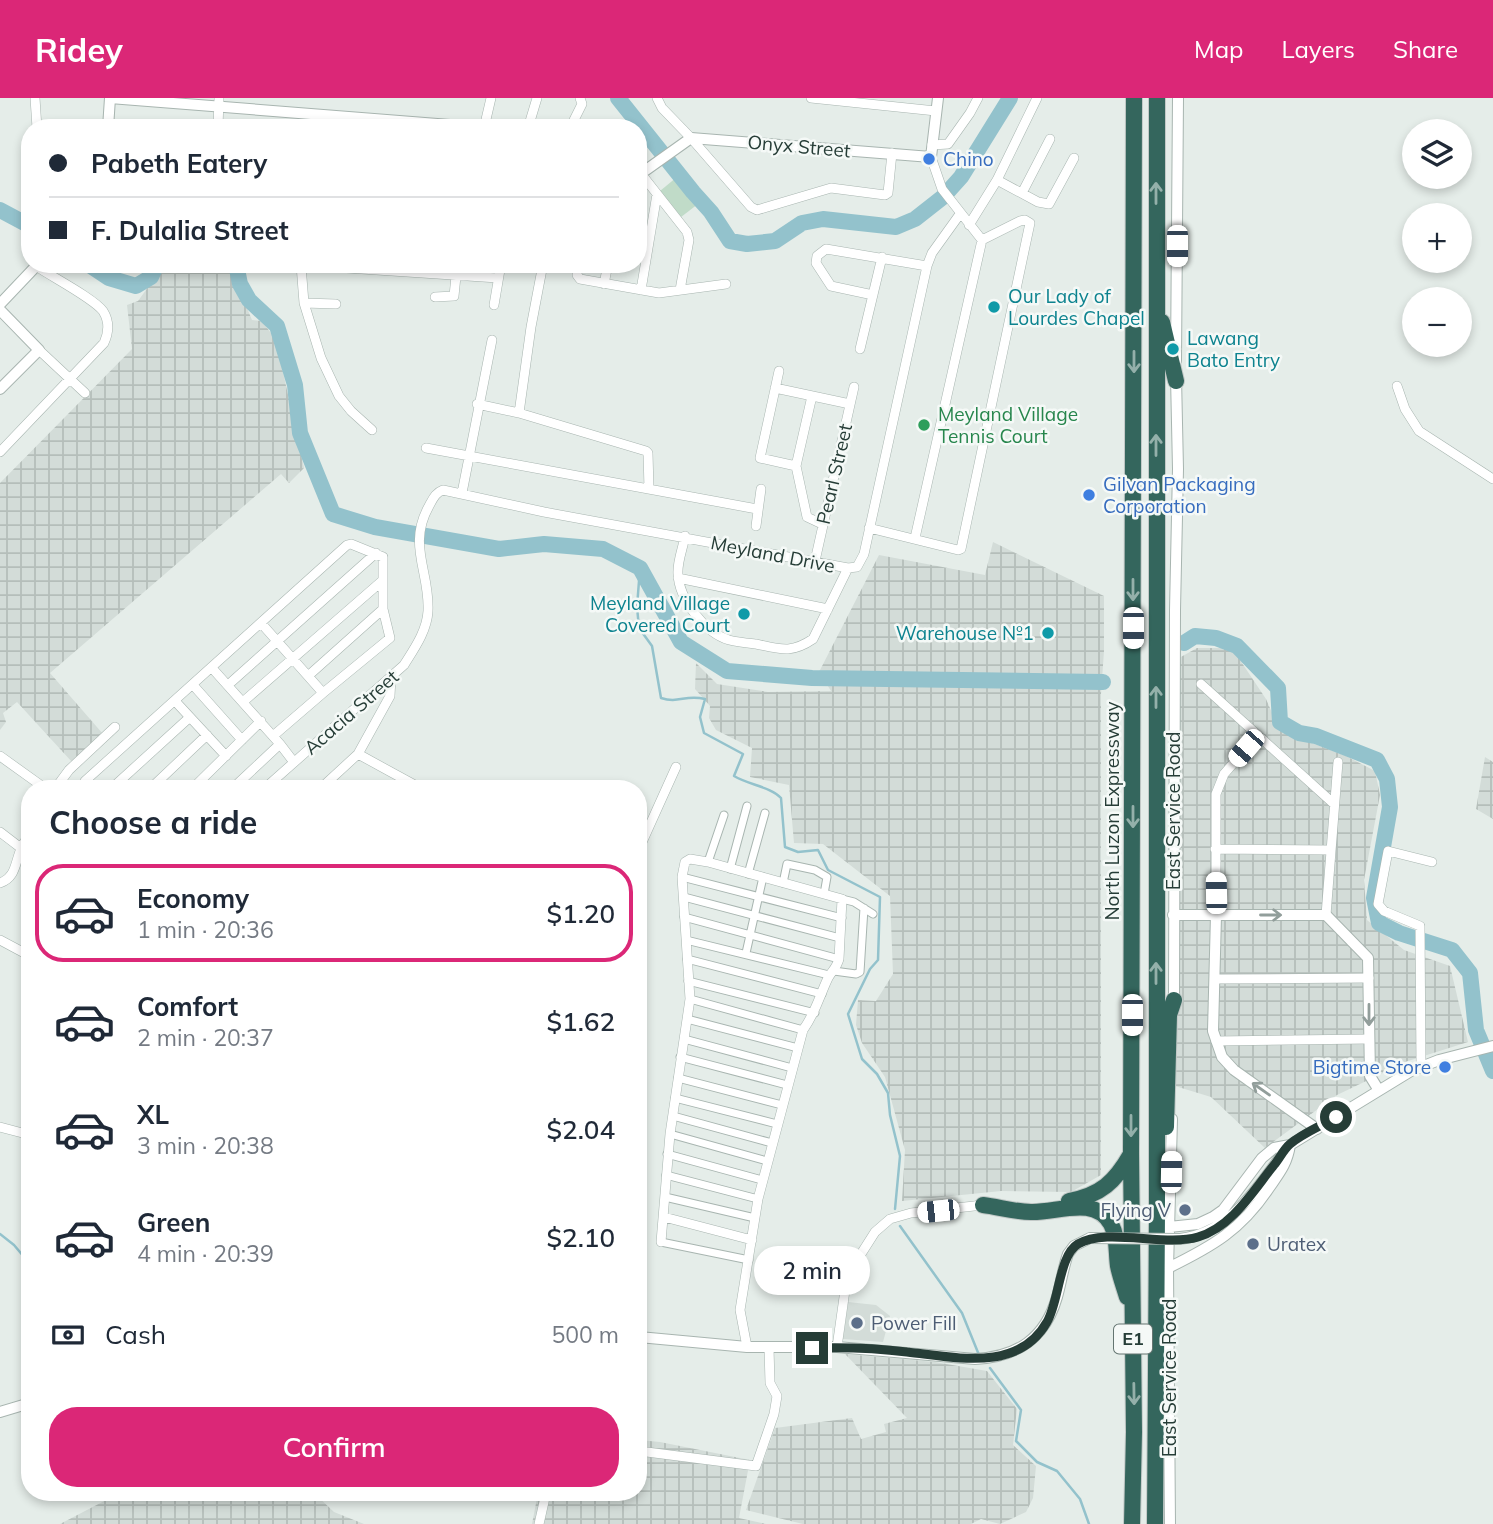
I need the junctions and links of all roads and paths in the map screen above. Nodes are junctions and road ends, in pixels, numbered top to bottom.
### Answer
1 (35, 98) edge
2 (110, 98) edge
3 (491, 98) edge
4 (537, 98) edge
5 (580, 98) edge
6 (657, 98) edge
7 (811, 98) edge
8 (938, 98) edge
9 (978, 98) edge
10 (1037, 98) edge
11 (1134, 98) edge
12 (1157, 98) edge
13 (1178, 98) edge
14 (836, 99) edge
15 (868, 101) edge
16 (219, 102) edge
17 (900, 102) edge
18 (936, 111) junction
19 (36, 119) edge
20 (109, 119) edge
21 (401, 119) edge
22 (487, 119) edge
23 (531, 119) edge
24 (574, 119) edge
25 (691, 138) junction
26 (1050, 139) dead end
27 (931, 151) junction
28 (892, 153) junction
29 (1074, 158) dead end
30 (647, 169) edge
31 (997, 180) junction
32 (647, 182) edge
33 (1022, 193) junction
34 (657, 194) junction
35 (960, 214) junction
36 (969, 225) junction
37 (982, 240) junction
38 (647, 254) edge
39 (883, 257) junction
40 (927, 266) junction
41 (29, 273) edge
42 (49, 273) edge
43 (302, 273) edge
44 (415, 273) edge
45 (459, 273) edge
46 (499, 273) edge
47 (541, 273) edge
48 (578, 273) edge
49 (606, 273) edge
50 (644, 273) edge
51 (458, 276) junction
52 (498, 278) junction
53 (604, 284) junction
54 (726, 284) dead end
55 (641, 290) junction
56 (680, 290) junction
57 (1156, 294) junction
58 (873, 295) junction
59 (435, 297) dead end
60 (304, 303) junction
61 (0, 304) edge
62 (336, 304) dead end
63 (494, 305) dead end
64 (0, 310) edge
65 (492, 340) dead end
66 (39, 349) junction
67 (860, 349) dead end
68 (779, 371) dead end
69 (70, 379) junction
70 (1176, 381) junction
71 (1397, 386) dead end
72 (854, 387) dead end
73 (775, 388) junction
74 (0, 389) edge
75 (85, 393) dead end
76 (812, 396) junction
77 (478, 404) junction
78 (850, 404) junction
79 (519, 413) junction
80 (372, 430) dead end
81 (426, 448) dead end
82 (0, 452) edge
83 (470, 455) junction
84 (796, 466) junction
85 (1493, 479) edge
86 (649, 489) junction
87 (761, 489) dead end
88 (462, 493) junction
89 (757, 509) junction
90 (822, 524) junction
91 (756, 526) dead end
92 (869, 527) junction
93 (685, 536) junction
94 (915, 538) junction
95 (418, 542) joint
96 (376, 553) junction
97 (815, 561) junction
98 (848, 568) junction
99 (678, 579) junction
100 (382, 581) junction
101 (828, 608) junction
102 (383, 609) junction
103 (261, 623) junction
104 (278, 641) junction
105 (293, 659) junction
106 (212, 668) junction
107 (308, 676) junction
108 (391, 677) junction
109 (1201, 684) dead end
110 (193, 685) junction
111 (228, 685) junction
112 (323, 693) junction
113 (175, 701) junction
114 (244, 701) junction
115 (190, 717) junction
116 (261, 721) junction
117 (115, 727) dead end
118 (1258, 735) junction
119 (207, 736) junction
120 (242, 740) junction
121 (276, 740) junction
122 (358, 754) junction
123 (0, 756) edge
124 (226, 756) junction
125 (293, 761) junction
126 (1338, 762) dead end
127 (676, 767) dead end
128 (33, 780) edge
129 (62, 780) edge
130 (86, 780) edge
131 (121, 780) edge
132 (160, 780) edge
133 (201, 780) edge
134 (240, 780) edge
135 (273, 780) edge
136 (330, 780) edge
137 (397, 780) edge
138 (1334, 804) junction
139 (747, 806) dead end
140 (765, 813) dead end
141 (724, 814) dead end
142 (647, 831) edge
143 (0, 832) edge
144 (21, 849) joint
145 (1215, 849) junction
146 (1330, 850) junction
147 (708, 862) junction
148 (1432, 862) dead end
149 (730, 869) junction
150 (748, 874) junction
151 (682, 877) junction
152 (763, 877) junction
153 (0, 883) edge
154 (783, 883) junction
155 (824, 894) junction
156 (684, 897) junction
157 (758, 898) junction
158 (842, 899) junction
159 (864, 908) junction
160 (873, 914) dead end
161 (1173, 915) junction
162 (1216, 915) junction
163 (1326, 915) junction
164 (754, 916) junction
165 (684, 917) junction
166 (842, 918) junction
167 (749, 935) junction
168 (840, 938) junction
169 (0, 940) edge
170 (686, 940) junction
171 (21, 951) edge
172 (746, 954) junction
173 (839, 958) junction
174 (687, 959) junction
175 (831, 973) junction
176 (1368, 978) junction
177 (1215, 979) junction
178 (688, 981) junction
179 (822, 994) junction
180 (690, 999) junction
181 (1174, 1000) junction
182 (815, 1013) junction
183 (687, 1019) junction
184 (803, 1030) junction
185 (684, 1039) junction
186 (1368, 1039) junction
187 (1216, 1041) junction
188 (1493, 1046) edge
189 (798, 1048) junction
190 (680, 1057) junction
191 (1421, 1066) junction
192 (792, 1068) junction
193 (678, 1078) junction
194 (787, 1085) junction
195 (1378, 1089) junction
196 (675, 1098) junction
197 (782, 1105) junction
198 (673, 1116) junction
199 (777, 1124) junction
200 (0, 1127) edge
201 (1317, 1129) junction
202 (21, 1133) edge
203 (670, 1134) junction
204 (772, 1143) junction
205 (1290, 1144) junction
206 (667, 1154) junction
207 (1131, 1154) junction
208 (767, 1161) junction
209 (666, 1175) junction
210 (762, 1180) junction
211 (665, 1197) junction
212 (758, 1199) junction
213 (983, 1205) junction
214 (1157, 1213) junction
215 (664, 1217) junction
216 (755, 1218) junction
217 (1169, 1227) junction
218 (752, 1240) junction
219 (661, 1242) joint
220 (749, 1260) junction
221 (1168, 1268) junction
222 (1133, 1321) junction
223 (647, 1338) edge
224 (837, 1347) junction
225 (747, 1348) junction
226 (769, 1348) junction
227 (21, 1406) edge
228 (0, 1412) edge
229 (647, 1452) edge
230 (543, 1501) edge
231 (539, 1524) edge
232 (1132, 1524) edge
233 (1154, 1524) edge
234 (1170, 1524) edge

1 - 19 street
2 - 16 street
2 - 20 street
3 - 22 street
4 - 23 street
5 - 24 street
6 - 25 street
7 - 14 street
8 - 18 street
9 - 27 street
10 - 31 street
11 -> 207 highway, North Luzon Expressway / E1
57 -> 12 highway, E1
13 - 70 street, East Service Road
14 - 15 street
15 - 17 street
16 - 21 street
17 - 18 street
18 - 27 street
25 - 28 street, Onyx Street
25 - 28 street
25 - 30 street
26 - 33 street
27 - 28 street, Onyx Street
27 - 35 street
29 - 33 street
31 - 33 street
31 - 36 street
32 - 34 street
34 - 38 street
34 - 56 street
35 - 36 street
35 - 40 street, Meyland Drive
36 - 37 street
37 - 94 street
37 - 94 street
39 - 40 street
39 - 58 street
39 - 58 street
40 - 92 street, Meyland Drive
41 - 61 street
42 - 69 street
43 - 60 street
44 - 51 street
45 - 51 street
46 - 52 street
47 - 79 street
48 - 53 street
49 - 53 street
50 - 55 street
51 - 52 street
51 - 59 street
52 - 63 street
53 - 55 street
54 - 56 street
55 - 56 street
57 - 70 highway
214 -> 57 highway, E1
58 - 67 street
60 - 62 street
60 - 80 street
64 - 66 street
65 - 77 street
66 - 69 street
66 - 74 street
68 - 73 street
69 - 75 street
69 - 82 street
70 - 161 street, East Service Road
71 - 85 street
72 - 78 street, Pearl Street
73 - 76 street
73 - 84 street
76 - 78 street
76 - 84 street
77 - 79 street
77 - 83 street
78 - 90 street, Pearl Street
79 - 86 street
81 - 83 street
83 - 86 street
83 - 88 street
84 - 90 street
86 - 89 street
87 - 89 street
88 - 93 street, Meyland Drive
88 - 95 street, Meyland Drive
89 - 91 street
90 - 97 street, Pearl Street
92 - 94 street
92 - 98 street, Meyland Drive
93 - 97 street, Meyland Drive
93 - 99 street
95 - 108 street, Acacia Street
96 - 100 street
96 - 103 street
96 - 104 street
97 - 98 street, Meyland Drive
98 - 101 street
99 - 101 street
99 - 101 street
100 - 102 street
100 - 105 street
102 - 107 street
102 - 112 street
103 - 104 street
103 - 106 street
104 - 105 street
104 - 111 street
105 - 107 street
105 - 114 street
106 - 110 street
106 - 111 street
107 - 112 street
108 - 122 street
108 - 125 street, Acacia Street
109 - 118 street
110 - 113 street
110 - 120 street
111 - 114 street
112 - 121 street
113 - 115 street
113 - 130 street
114 - 116 street
115 - 119 street
115 - 131 street
116 - 120 street
116 - 121 street
117 - 129 street
118 - 138 street
118 - 145 street
119 - 124 street
119 - 132 street
120 - 124 street
121 - 125 street
121 - 134 street
122 - 136 street
122 - 137 street
123 - 128 street
124 - 133 street
125 - 135 street, Acacia Street
126 - 138 street
127 - 142 street
138 - 146 street
139 - 149 street
140 - 150 street
141 - 147 street
143 - 144 street
144 - 153 street
145 - 146 street
145 - 162 street
146 - 163 street
147 - 149 street
147 - 151 street
148 - 191 street
149 - 150 street
150 - 152 street
151 - 156 street
151 - 157 street
152 - 154 street
152 - 157 street
154 - 155 street
154 - 155 street
155 - 158 street
156 - 164 street
156 - 165 street
157 - 164 street
157 - 166 street
158 - 159 street
158 - 166 street
159 - 160 street
159 - 175 street
161 - 162 street
161 - 181 street, East Service Road
162 -> 163 street
162 - 177 street
163 - 176 street
164 - 167 street
164 - 168 street
165 - 167 street
165 - 170 street
166 - 168 street
167 - 172 street
167 - 173 street
168 - 173 street
169 - 171 street
170 - 172 street
170 - 174 street
172 - 175 street
173 - 175 street
174 - 178 street
174 - 179 street
175 - 179 street
176 - 177 street
176 -> 186 street
177 - 187 street
178 - 180 street
178 - 182 street
179 - 182 street
180 - 183 street
180 - 184 street
181 - 214 highway
181 - 217 street, East Service Road
182 - 184 street
183 - 185 street
183 - 189 street
184 - 189 street
185 - 190 street
185 - 192 street
186 - 187 street
186 - 195 street
201 -> 187 street
188 - 191 street
189 - 192 street
190 - 193 street
190 - 194 street
191 - 195 street
192 - 194 street
193 - 196 street
193 - 197 street
194 - 197 street
195 - 201 street
196 - 198 street
196 - 199 street
197 - 199 street
198 - 203 street
198 - 204 street
199 - 204 street
200 - 202 street
201 - 205 street
203 - 206 street
203 - 208 street
204 - 208 street
205 - 217 street
205 - 221 street
205 - 224 street, bridge
206 - 209 street
206 - 210 street
207 - 213 highway
207 - 222 highway, North Luzon Expressway / E1
208 - 210 street
209 - 211 street
209 - 212 street
210 - 212 street
211 - 215 street
211 - 216 street
212 - 216 street
213 - 222 highway
213 - 224 street
214 - 233 highway, E1
215 - 218 street
215 - 219 street
216 - 218 street
217 - 221 street, East Service Road
218 - 220 street
219 - 220 street
220 - 225 street
221 - 234 street, East Service Road
222 -> 232 highway, North Luzon Expressway / E1
223 - 225 street
224 - 226 street
225 - 226 street
226 - 229 street
227 - 228 street
230 - 231 street

